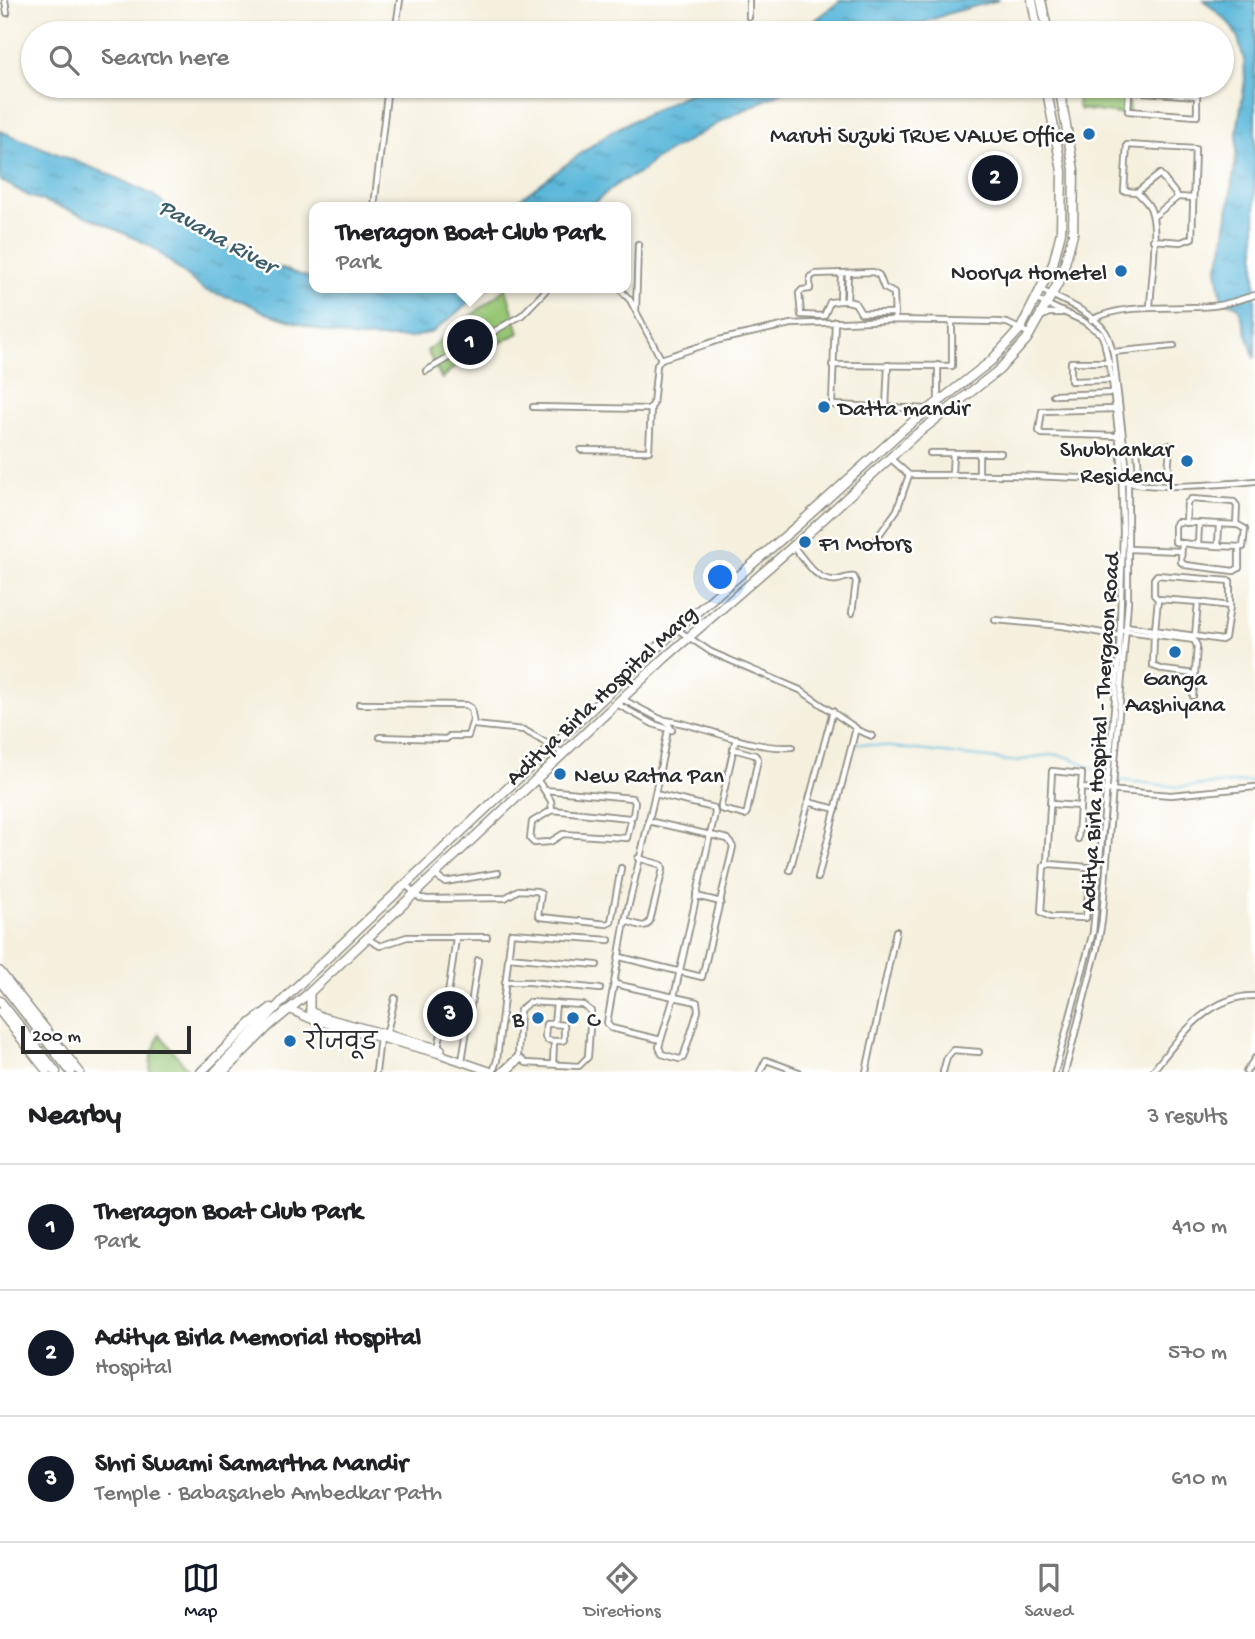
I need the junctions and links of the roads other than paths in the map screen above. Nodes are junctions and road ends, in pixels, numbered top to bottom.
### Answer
1 (5, 0) edge
2 (400, 0) edge
3 (749, 0) edge
4 (7, 13) dead end
5 (749, 17) dead end
6 (397, 21) edge
7 (387, 98) edge
8 (1048, 98) edge
9 (1061, 98) edge
10 (1128, 98) edge
11 (1197, 98) edge
12 (1137, 192) junction
13 (1178, 197) junction
14 (1193, 198) junction
15 (375, 202) edge
16 (1153, 217) junction
17 (1153, 240) junction
18 (638, 244) dead end
19 (841, 273) junction
20 (848, 273) junction
21 (1041, 290) junction
22 (543, 293) edge
23 (624, 293) edge
24 (1051, 295) junction
25 (1255, 295) edge
26 (1037, 299) junction
27 (840, 301) junction
28 (847, 301) junction
29 (1047, 304) junction
30 (1150, 308) junction
31 (636, 312) junction
32 (1069, 314) junction
33 (895, 316) junction
34 (1040, 317) junction
35 (1093, 318) junction
36 (835, 321) junction
37 (952, 322) junction
38 (1087, 323) junction
39 (1021, 328) junction
40 (1031, 334) junction
41 (1174, 346) dead end
42 (1113, 352) junction
43 (661, 359) junction
44 (1109, 362) junction
45 (832, 365) junction
46 (888, 365) junction
47 (938, 366) junction
48 (426, 370) dead end
49 (1112, 380) junction
50 (1113, 393) junction
51 (1053, 394) dead end
52 (938, 401) junction
53 (533, 407) dead end
54 (651, 408) junction
55 (886, 408) junction
56 (1115, 409) junction
57 (928, 410) junction
58 (935, 419) junction
59 (1118, 436) junction
60 (1137, 447) junction
61 (1124, 448) junction
62 (581, 450) dead end
63 (930, 453) dead end
64 (953, 453) junction
65 (979, 453) junction
66 (1001, 453) dead end
67 (890, 458) junction
68 (953, 474) junction
69 (909, 475) junction
70 (979, 475) junction
71 (1122, 480) junction
72 (1255, 481) edge
73 (1128, 483) junction
74 (1185, 523) junction
75 (1199, 523) junction
76 (1219, 524) junction
77 (1236, 525) junction
78 (798, 526) junction
79 (806, 534) junction
80 (874, 542) dead end
81 (1182, 544) junction
82 (1198, 545) junction
83 (793, 546) junction
84 (1218, 546) junction
85 (1239, 548) junction
86 (1129, 549) junction
87 (1181, 551) junction
88 (731, 583) junction
89 (740, 592) junction
90 (1158, 599) junction
91 (1198, 602) junction
92 (1230, 606) junction
93 (852, 613) dead end
94 (995, 620) dead end
95 (677, 629) junction
96 (1127, 629) junction
97 (1120, 631) junction
98 (1155, 632) junction
99 (1195, 636) junction
100 (689, 637) junction
101 (1195, 674) junction
102 (1193, 696) dead end
103 (618, 701) junction
104 (359, 704) dead end
105 (833, 711) junction
106 (657, 722) junction
107 (472, 723) junction
108 (857, 730) junction
109 (873, 736) dead end
110 (380, 737) dead end
111 (736, 738) junction
112 (553, 746) junction
113 (792, 747) dead end
114 (733, 749) junction
115 (564, 753) junction
116 (537, 778) junction
117 (1255, 787) edge
118 (1081, 788) junction
119 (545, 790) junction
120 (1107, 790) junction
121 (1114, 791) junction
122 (655, 794) junction
123 (808, 802) junction
124 (1050, 804) junction
125 (1080, 806) junction
126 (836, 809) junction
127 (552, 810) junction
128 (631, 821) dead end
129 (648, 821) junction
130 (709, 835) junction
131 (1078, 839) dead end
132 (638, 858) junction
133 (1047, 864) junction
134 (1090, 867) junction
135 (621, 868) dead end
136 (1100, 868) junction
137 (790, 870) dead end
138 (498, 873) dead end
139 (433, 875) junction
140 (818, 878) dead end
141 (406, 886) junction
142 (414, 893) junction
143 (696, 896) junction
144 (720, 902) junction
145 (625, 921) junction
146 (896, 931) dead end
147 (456, 937) junction
148 (486, 937) dead end
149 (366, 938) junction
150 (609, 940) dead end
151 (508, 957) junction
152 (620, 957) junction
153 (478, 960) dead end
154 (597, 965) dead end
155 (0, 971) edge
156 (680, 972) junction
157 (0, 981) edge
158 (505, 982) junction
159 (615, 984) junction
160 (600, 989) dead end
161 (310, 992) junction
162 (674, 996) junction
163 (1255, 996) edge
164 (395, 998) dead end
165 (0, 1001) edge
166 (556, 1003) junction
167 (280, 1004) junction
168 (293, 1005) junction
169 (310, 1011) junction
170 (0, 1012) edge
171 (554, 1024) junction
172 (269, 1026) junction
173 (384, 1037) junction
174 (661, 1040) junction
175 (554, 1041) junction
176 (437, 1051) junction
177 (979, 1052) dead end
178 (1255, 1058) edge
179 (463, 1059) junction
180 (553, 1064) junction
181 (491, 1071) edge
182 (47, 1072) edge
183 (56, 1072) edge
184 (71, 1072) edge
185 (80, 1072) edge
186 (201, 1072) edge
187 (215, 1072) edge
188 (223, 1072) edge
189 (229, 1072) edge
190 (376, 1072) edge
191 (501, 1072) edge
192 (507, 1072) edge
193 (760, 1072) edge
194 (799, 1072) edge
195 (866, 1072) edge
196 (943, 1072) edge
197 (1055, 1072) edge
198 (1065, 1072) edge
199 (1152, 1072) edge
200 (1246, 1072) edge

1 - 4 street
2 - 6 street
3 - 5 street
7 - 15 street
8 - 21 main road, Aditya Birla Hospital Marg
9 - 24 main road, Aditya Birla Hospital Marg
10 - 11 street
12 - 13 street
12 - 14 street
12 - 16 street
13 - 14 street
13 - 16 street
14 - 17 street
16 - 17 street
17 - 30 street
18 - 31 street
19 - 20 street
19 - 27 street
19 - 27 street
20 - 28 street
20 - 33 street
21 - 24 street, Aditya Birla Hospital - Thergaon Road
21 - 26 main road, Aditya Birla Hospital Marg
22 - 48 street
23 - 31 street
24 - 29 main road, Aditya Birla Hospital Marg
24 - 35 street, Aditya Birla Hospital - Thergaon Road
25 - 30 street
26 - 29 street
26 - 39 main road, Aditya Birla Hospital Marg
27 - 28 street
28 - 33 street
29 - 32 street
29 - 34 main road, Aditya Birla Hospital Marg
30 - 35 street
31 - 43 street
32 - 34 street
32 - 38 street
33 - 36 street
33 - 37 street
34 - 40 main road, Aditya Birla Hospital Marg
35 - 38 street
35 - 42 street, Aditya Birla Hospital - Thergaon Road
36 - 43 street
36 - 45 street
37 - 39 street
37 - 47 street
38 - 44 street
39 - 40 street
39 - 52 main road, Aditya Birla Hospital Marg
40 - 58 main road, Aditya Birla Hospital Marg
41 - 42 street
42 - 61 street, Aditya Birla Hospital - Thergaon Road
43 - 54 street
44 - 49 street
44 - 49 street
45 - 46 street
45 - 55 street
46 - 47 street
46 - 55 street
47 - 52 street
49 - 50 street
50 - 51 street
50 - 56 street
52 - 57 main road, Aditya Birla Hospital Marg
53 - 54 street
54 - 62 street
55 - 57 street
56 - 59 street
56 - 59 street
57 - 58 street
57 - 78 main road, Aditya Birla Hospital Marg
58 - 67 main road, Aditya Birla Hospital Marg
59 - 71 street
60 - 60 street
60 - 61 street
61 - 73 street, Aditya Birla Hospital - Thergaon Road
63 - 64 street
64 - 65 street
64 - 68 street
65 - 66 street
65 - 70 street
67 - 69 street
67 - 79 main road, Aditya Birla Hospital Marg
68 - 69 street
68 - 70 street
69 - 80 street
70 - 71 street
71 - 73 street
71 - 97 street
72 - 73 street
73 - 86 street, Aditya Birla Hospital - Thergaon Road
74 - 75 street
74 - 77 street
74 - 81 street
75 - 76 street
75 - 82 street
76 - 77 street
76 - 84 street
77 - 85 street
78 - 79 main road
78 - 88 main road, Aditya Birla Hospital Marg
79 - 83 main road, Aditya Birla Hospital Marg
81 - 82 street
81 - 87 street
82 - 84 street
83 - 89 main road, Aditya Birla Hospital Marg
83 - 93 street
84 - 85 street
85 - 87 street
86 - 87 street
86 - 96 street, Aditya Birla Hospital - Thergaon Road
88 - 89 main road
88 - 95 main road, Aditya Birla Hospital Marg
89 - 100 main road, Aditya Birla Hospital Marg
90 - 91 street
90 - 92 street
90 - 98 street
91 - 92 street
91 - 99 street
92 - 99 street
94 - 97 street
95 - 100 street
95 - 112 main road, Aditya Birla Hospital Marg
96 - 97 street
96 - 98 street
96 - 121 street, Aditya Birla Hospital - Thergaon Road
97 - 120 street
98 - 99 street
98 - 101 street
98 - 101 street
100 - 103 main road, Aditya Birla Hospital Marg
100 - 105 street
101 - 102 street
103 - 106 street
103 - 115 main road, Aditya Birla Hospital Marg
104 - 107 street
105 - 108 street
105 - 123 street
106 - 111 street
106 - 122 street
107 - 110 street
107 - 112 street
108 - 109 street
108 - 126 street
111 - 113 street
111 - 114 street
112 - 115 street
112 - 141 main road, Aditya Birla Hospital Marg
114 - 114 street
115 - 116 main road, Aditya Birla Hospital Marg
116 - 119 street
116 - 139 main road, Aditya Birla Hospital Marg
117 - 121 street
118 - 120 street
118 - 124 street
118 - 125 street
119 - 127 street
119 - 127 street
120 - 121 street
120 - 136 street
121 - 198 street, Aditya Birla Hospital - Thergaon Road
122 - 129 street
122 - 130 street
123 - 126 street
123 - 137 street
124 - 125 street
124 - 133 street
125 - 131 street
126 - 140 street
127 - 128 street
129 - 130 street
129 - 132 street
130 - 143 street
130 - 144 street
132 - 145 street
132 - 145 street
133 - 134 street
133 - 134 street
134 - 136 street
135 - 142 street
136 - 197 street
138 - 139 street
139 - 142 main road, Aditya Birla Hospital Marg
141 - 142 street
141 - 167 main road, Aditya Birla Hospital Marg
142 - 149 main road, Aditya Birla Hospital Marg
143 - 144 street
143 - 156 street
144 - 156 street
145 - 152 street
146 - 195 street
147 - 148 street
147 - 149 street
147 - 176 street
149 - 161 main road, Aditya Birla Hospital Marg
150 - 151 street
151 - 154 street
151 - 158 street
152 - 156 street
152 - 159 street
153 - 179 street
155 - 185 street
156 - 162 street
157 - 184 main road
158 - 160 street
158 - 181 street
159 - 162 street
159 - 174 street
161 - 168 main road, Aditya Birla Hospital Marg
161 - 169 street
162 - 174 street
162 - 174 street
163 - 199 street
164 - 173 street
165 - 183 main road
166 - 171 street
166 - 180 street
166 - 191 street
167 - 186 main road
167 - 187 main road
168 - 169 street
168 - 172 main road, Aditya Birla Hospital Marg
168 - 173 street
169 - 173 street
170 - 182 street
171 - 175 street
171 - 175 street
172 - 188 main road
172 - 189 main road
173 - 176 street
173 - 190 street
175 - 180 street
176 - 179 street
177 - 196 street
178 - 200 street
179 - 181 street
180 - 192 street
193 - 194 street

